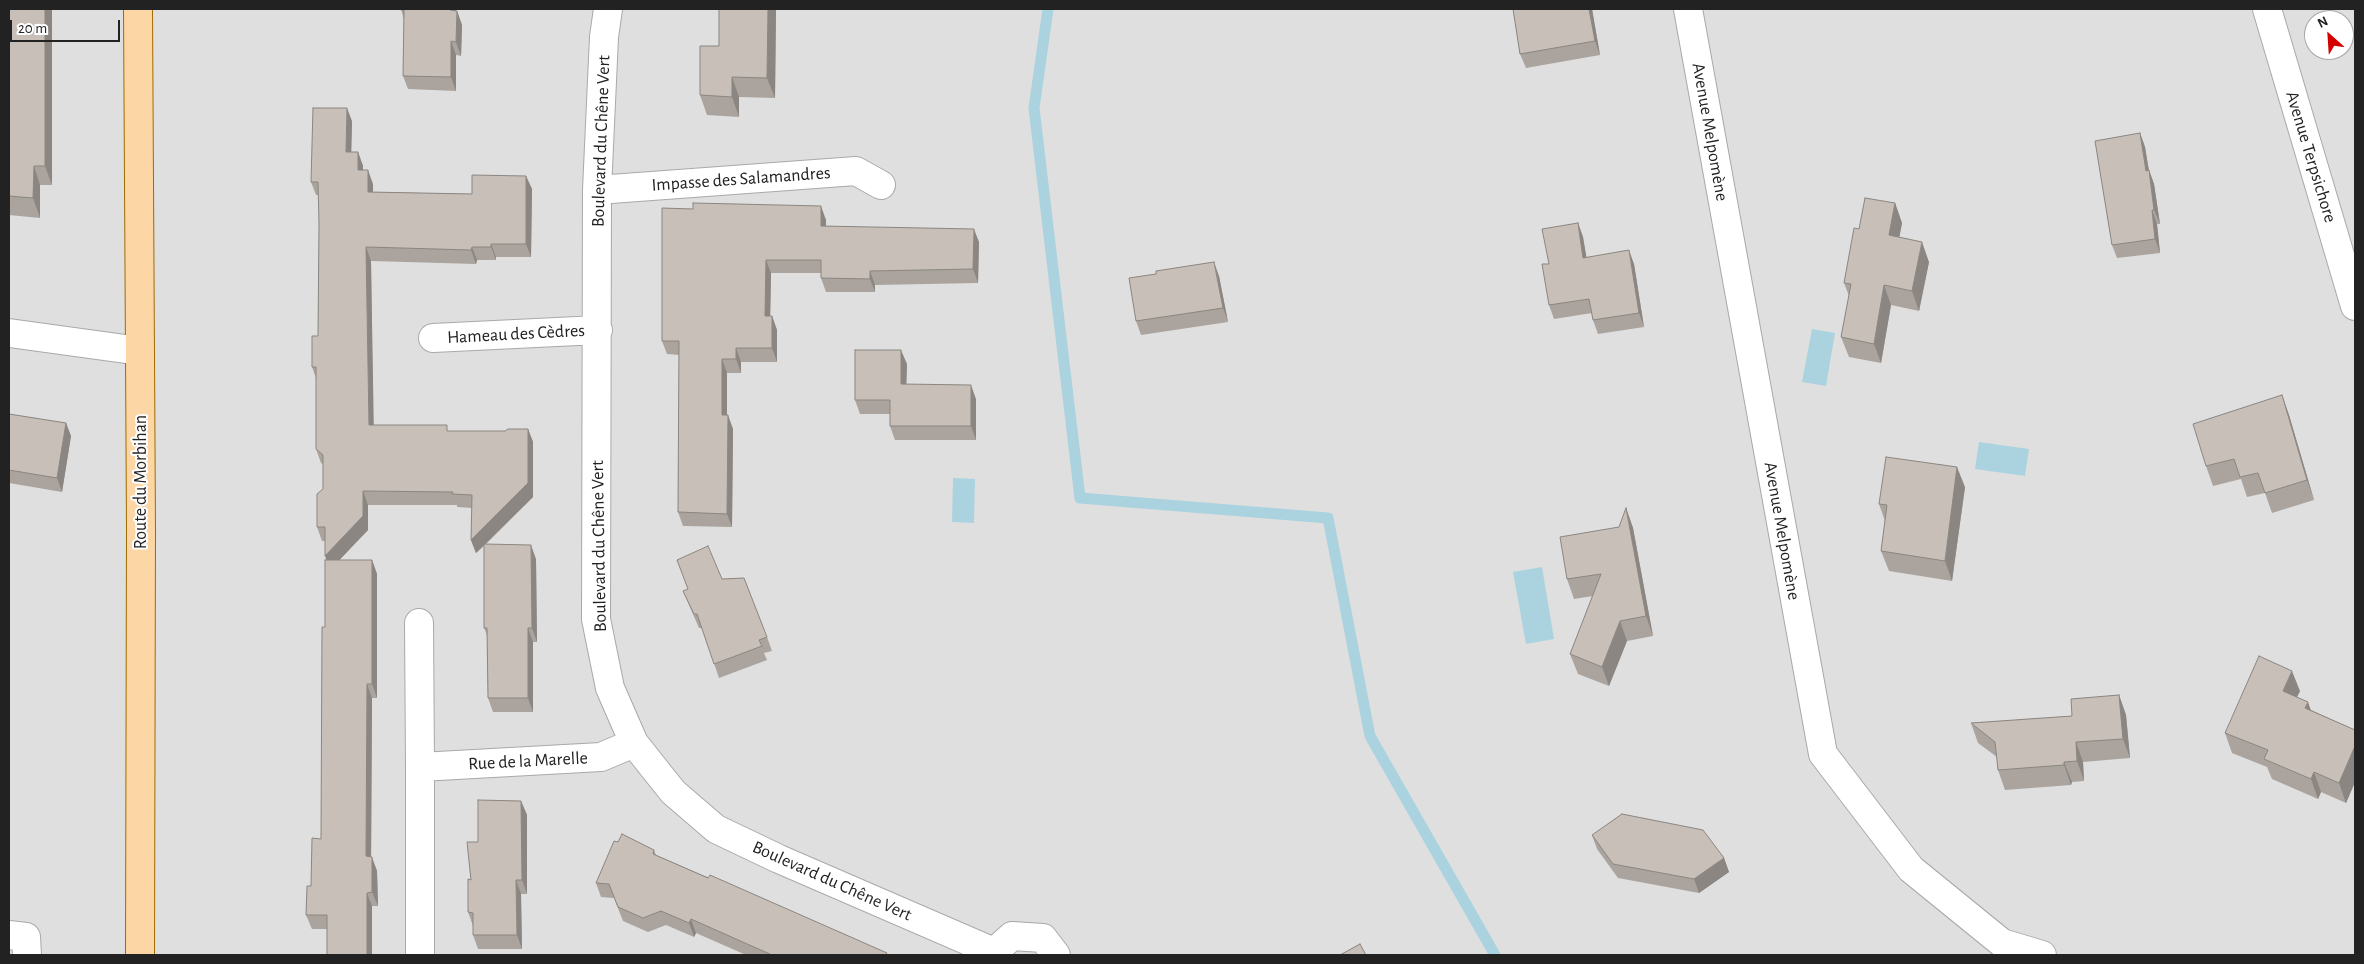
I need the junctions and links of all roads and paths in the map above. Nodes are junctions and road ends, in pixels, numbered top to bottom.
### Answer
1 (138, 9) edge
2 (608, 9) edge
3 (1688, 9) edge
4 (2267, 9) edge
5 (882, 186) dead end
6 (597, 190) junction
7 (2355, 306) edge
8 (598, 330) junction
9 (9, 333) edge
10 (433, 338) dead end
11 (140, 350) junction
12 (419, 623) dead end
13 (634, 743) junction
14 (420, 767) junction
15 (995, 954) edge
16 (140, 955) edge
17 (420, 955) edge
18 (1056, 955) edge
19 (2042, 955) edge

1 - 11 main road, Route du Morbihan
2 - 6 street, Boulevard du Chêne Vert
3 - 19 street, Avenue Melpomène
4 - 7 street, Avenue Terpsichore
5 - 6 street, Impasse des Salamandres
6 - 8 street, Boulevard du Chêne Vert
8 - 10 street, Hameau des Cèdres
8 - 13 street, Boulevard du Chêne Vert
9 - 11 street
11 - 16 main road, Route du Morbihan
12 - 14 street
13 - 14 street, Rue de la Marelle
13 - 15 street, Boulevard du Chêne Vert
14 - 17 street
15 - 18 street

